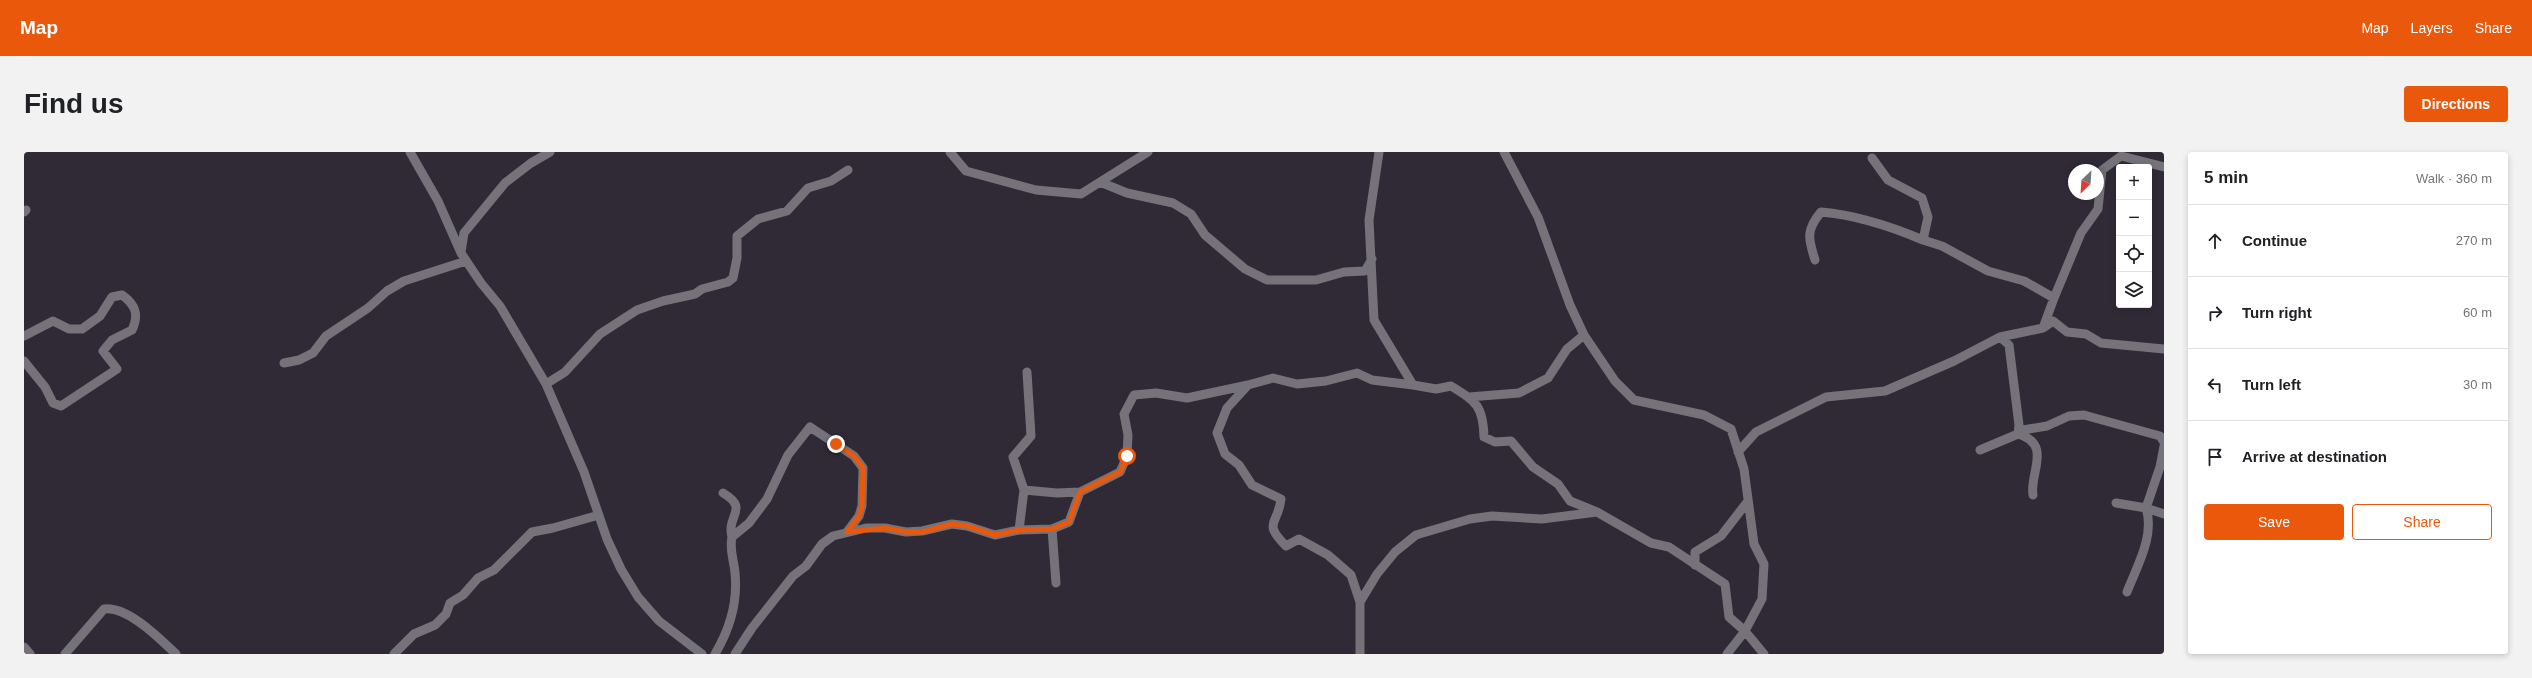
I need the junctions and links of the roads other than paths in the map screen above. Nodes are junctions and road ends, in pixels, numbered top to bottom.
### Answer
1 (410, 152) edge
2 (550, 152) edge
3 (950, 152) edge
4 (1148, 152) edge
5 (1504, 152) edge
6 (1380, 154) edge
7 (1872, 158) dead end
8 (2164, 167) edge
9 (848, 170) dead end
10 (1100, 182) junction
11 (1923, 240) junction
12 (464, 257) junction
13 (1372, 258) junction
14 (1815, 260) dead end
15 (2054, 298) junction
16 (2043, 328) junction
17 (1584, 335) junction
18 (24, 336) edge
19 (2000, 337) junction
20 (2164, 349) edge
21 (24, 360) edge
22 (284, 363) dead end
23 (1027, 372) dead end
24 (546, 384) junction
25 (1413, 384) junction
26 (1248, 386) junction
27 (1469, 397) junction
28 (2018, 434) junction
29 (2164, 442) edge
30 (2164, 446) edge
31 (1980, 450) dead end
32 (1738, 452) junction
33 (1024, 490) junction
34 (1080, 492) junction
35 (723, 493) dead end
36 (2033, 495) dead end
37 (1748, 501) junction
38 (2116, 503) dead end
39 (2146, 508) junction
40 (1597, 512) junction
41 (2164, 514) edge
42 (599, 515) junction
43 (1052, 529) junction
44 (1019, 530) junction
45 (847, 532) junction
46 (732, 536) junction
47 (1695, 565) junction
48 (1056, 583) dead end
49 (2127, 592) dead end
50 (1360, 602) junction
51 (1745, 631) junction
52 (24, 647) edge
53 (30, 654) edge
54 (65, 654) edge
55 (176, 654) edge
56 (394, 654) edge
57 (702, 654) edge
58 (715, 654) edge
59 (735, 654) edge
60 (1360, 654) edge
61 (1727, 654) edge
62 (1764, 654) edge

1 - 12 street
2 - 12 street
3 - 10 street
4 - 10 street
5 - 17 street
6 - 13 street
7 - 11 street
8 - 15 street
9 - 24 street
10 - 13 street
11 - 14 street
11 - 15 street
12 - 22 street
12 - 24 street
13 - 25 street
15 - 16 street
16 - 19 street
16 - 20 street
17 - 27 street
17 - 32 street
18 - 21 street
19 - 28 street
19 - 32 street
23 - 33 street
24 - 42 street
25 - 26 street
25 - 27 street
26 - 34 street
26 - 50 street
27 - 40 street
28 - 29 street
28 - 31 street
28 - 36 street
30 - 39 street
32 - 37 street
33 - 34 street
33 - 44 street
34 - 43 street
35 - 46 street
37 - 47 street
37 - 51 street
38 - 39 street
39 - 41 street
39 - 49 street
40 - 47 street
40 - 50 street
42 - 56 street
42 - 57 street
43 - 44 street
43 - 48 street
44 - 45 street
45 - 46 street
45 - 59 street
46 - 58 street
47 - 51 street
50 - 60 street
51 - 61 street
51 - 62 street
52 - 53 street
54 - 55 street

